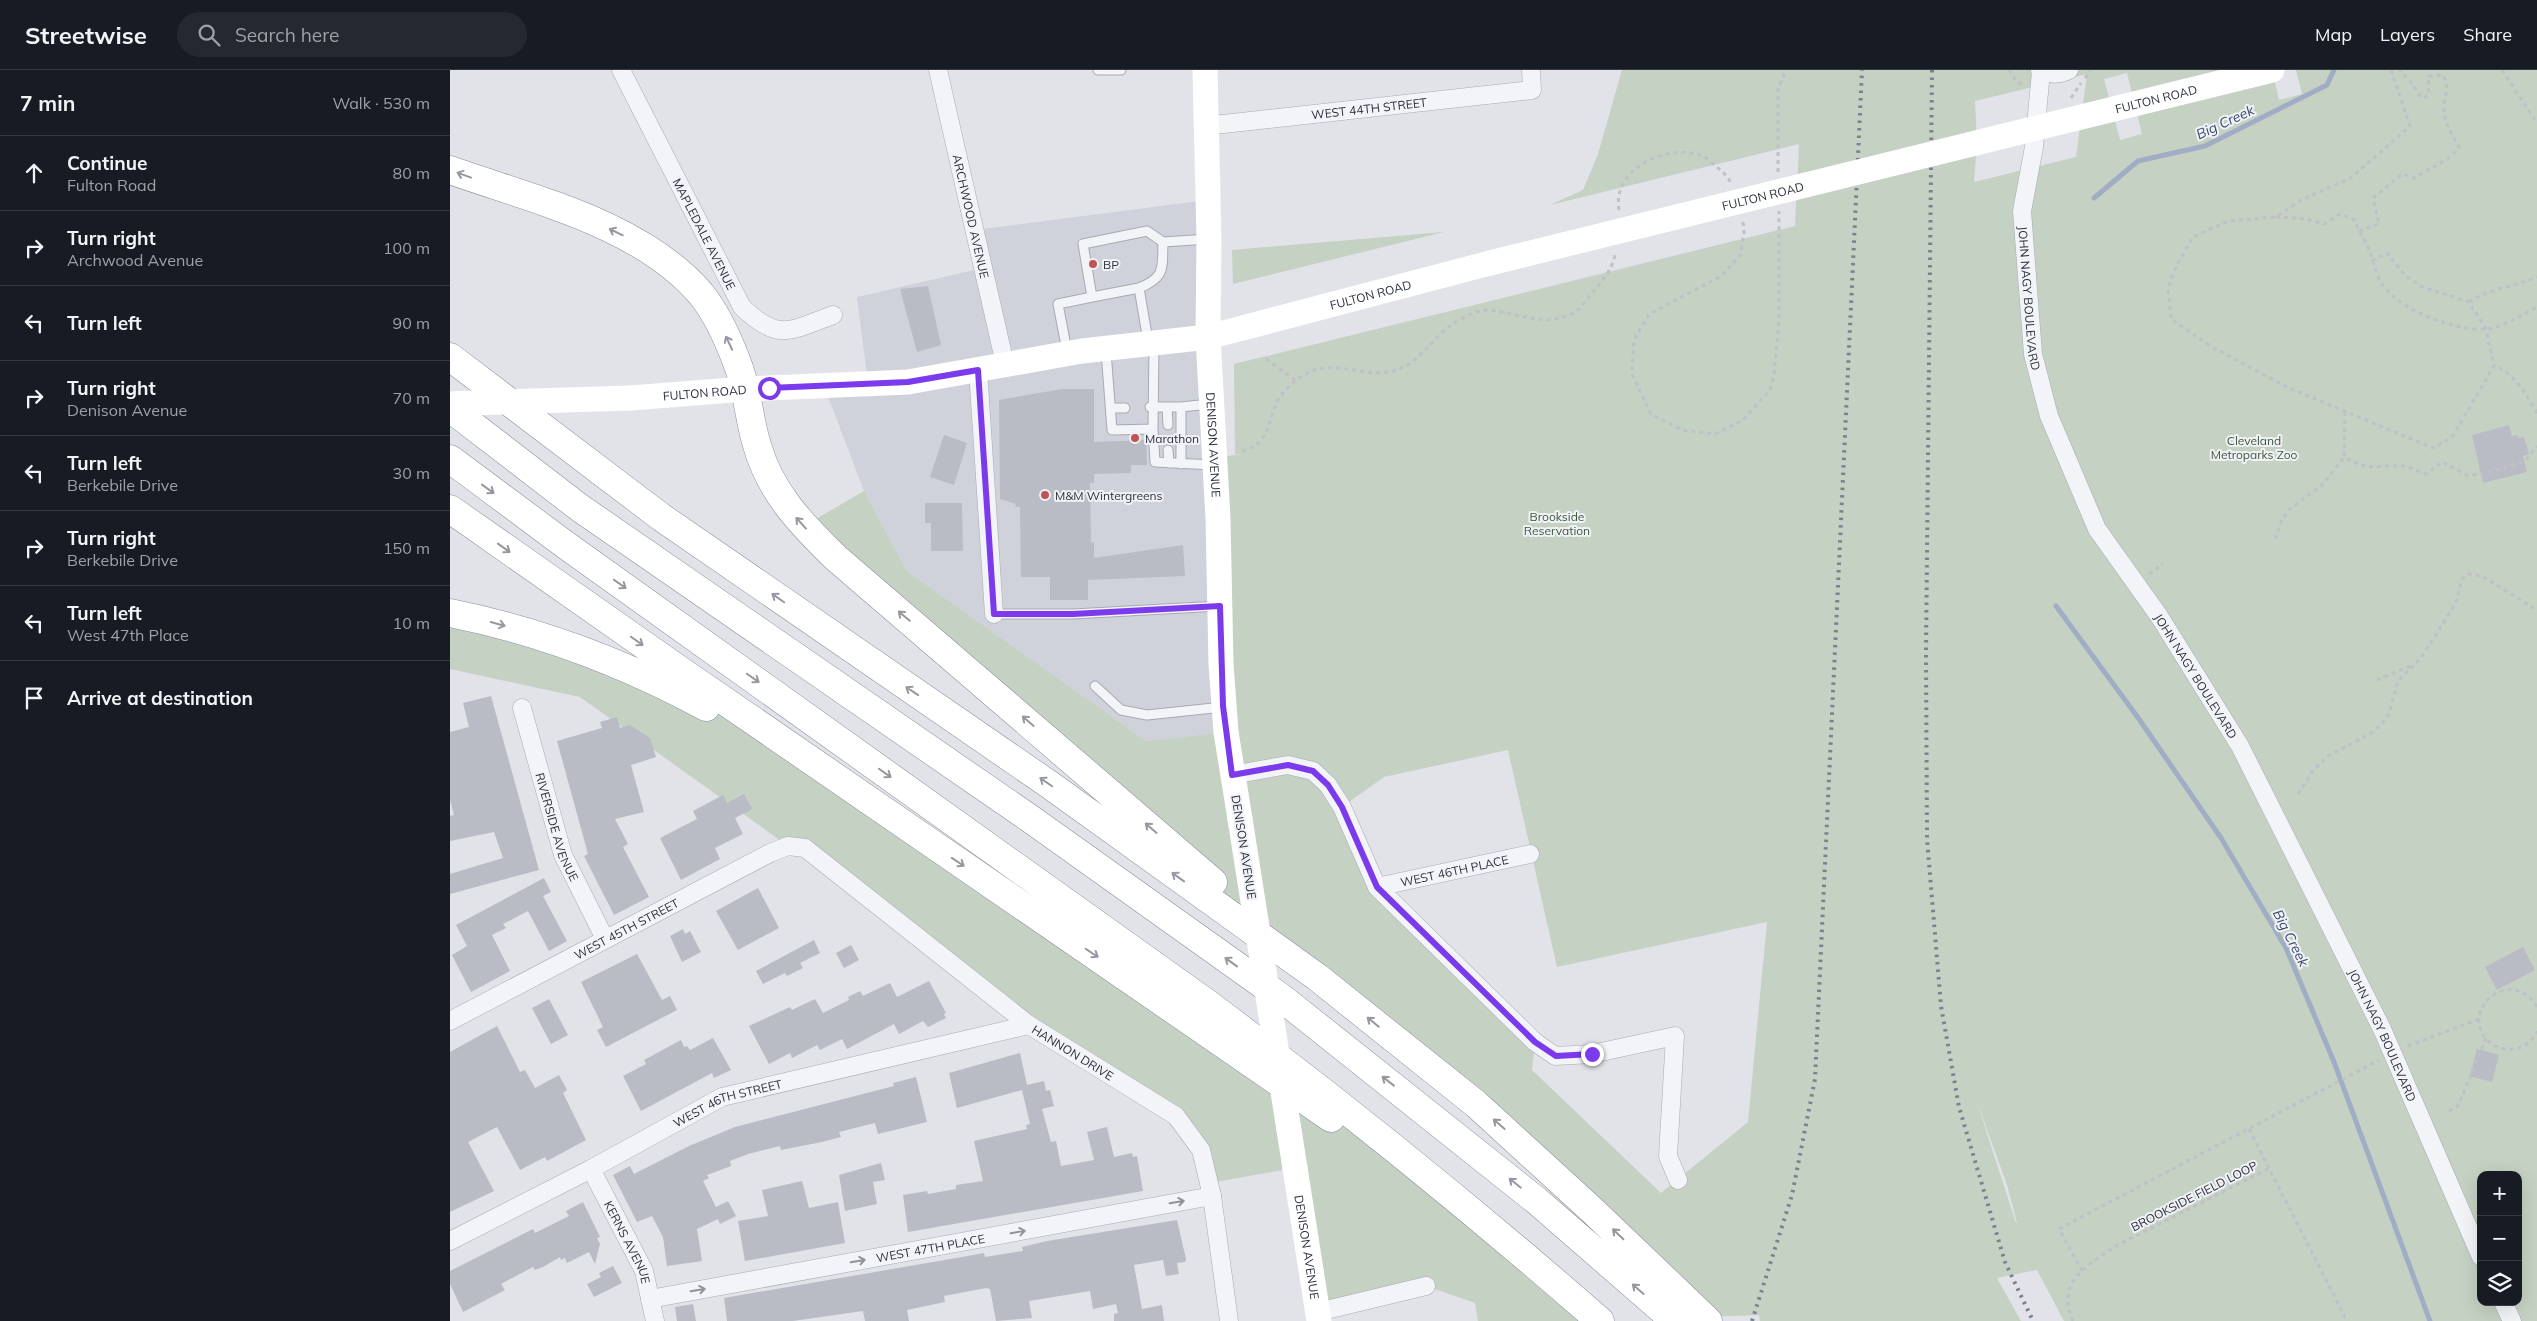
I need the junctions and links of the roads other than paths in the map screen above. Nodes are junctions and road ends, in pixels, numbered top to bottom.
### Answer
1 (621, 70) edge
2 (938, 70) edge
3 (1098, 70) edge
4 (1121, 70) edge
5 (1205, 70) edge
6 (1531, 70) edge
7 (2041, 70) edge
8 (2069, 70) edge
9 (2272, 70) edge
10 (1206, 126) junction
11 (450, 170) edge
12 (1209, 239) junction
13 (1162, 242) junction
14 (1139, 288) junction
15 (1092, 296) junction
16 (833, 315) dead end
17 (1208, 337) junction
18 (1151, 343) junction
19 (1106, 348) junction
20 (1067, 354) junction
21 (450, 357) edge
22 (1005, 364) junction
23 (978, 370) junction
24 (745, 389) junction
25 (1212, 404) junction
26 (450, 406) edge
27 (1152, 407) junction
28 (1167, 407) junction
29 (1181, 407) junction
30 (1111, 408) junction
31 (1125, 408) dead end
32 (1168, 425) dead end
33 (1153, 429) junction
34 (1168, 450) dead end
35 (450, 459) edge
36 (1169, 463) junction
37 (1181, 464) junction
38 (1215, 465) junction
39 (450, 509) edge
40 (1220, 606) junction
41 (450, 613) edge
42 (994, 614) joint
43 (1095, 686) dead end
44 (1223, 706) junction
45 (522, 708) dead end
46 (1232, 775) junction
47 (922, 838) junction
48 (805, 848) joint
49 (1530, 854) dead end
50 (1377, 887) junction
51 (605, 939) junction
52 (1317, 977) junction
53 (450, 1021) edge
54 (1029, 1025) junction
55 (591, 1169) junction
56 (1678, 1180) dead end
57 (1212, 1196) junction
58 (450, 1241) edge
59 (2477, 1248) edge
60 (1532, 1261) junction
61 (1426, 1286) dead end
62 (650, 1299) junction
63 (2505, 1306) edge
64 (1319, 1317) edge
65 (1706, 1319) edge
66 (655, 1321) edge
67 (1230, 1321) edge
68 (1600, 1321) edge
69 (1675, 1321) edge
70 (2512, 1321) edge

1 - 16 street, MAPLEDALE AVENUE
2 - 22 street, ARCHWOOD AVENUE
3 - 4 lane
5 - 10 main road, DENISON AVENUE
6 - 10 street, WEST 44TH STREET
7 - 8 street, JOHN NAGY BOULEVARD
7 - 59 street, JOHN NAGY BOULEVARD
9 - 17 main road, FULTON ROAD, bridge
10 - 12 main road, DENISON AVENUE
24 -> 11 highway
12 - 13 lane
12 - 17 main road, DENISON AVENUE
13 - 14 lane
13 - 15 lane
14 - 15 lane
14 - 18 lane
15 - 20 lane
17 - 18 main road, FULTON ROAD
17 - 25 main road, DENISON AVENUE
18 - 19 main road, FULTON ROAD
18 - 27 lane
19 - 20 main road, FULTON ROAD
19 - 30 lane
20 - 22 main road, FULTON ROAD
52 -> 21 highway
22 - 23 main road, FULTON ROAD
23 - 24 main road, FULTON ROAD
23 - 42 street
24 - 26 main road, FULTON ROAD, bridge
52 -> 24 highway
25 - 29 lane
25 - 38 main road, DENISON AVENUE
69 -> 26 highway
27 - 28 lane
27 - 33 lane
28 - 29 lane
28 - 32 lane
29 - 37 lane
30 - 31 lane
30 - 33 lane
33 - 36 lane
34 - 36 lane
35 -> 60 highway
36 - 37 lane
37 - 38 lane
38 - 40 main road, DENISON AVENUE
39 -> 47 highway
40 - 42 lane
40 - 44 main road, DENISON AVENUE
41 -> 47 highway
43 - 44 lane
44 - 46 main road, DENISON AVENUE
45 - 51 street, RIVERSIDE AVENUE
46 - 50 street
46 - 64 main road, DENISON AVENUE, bridge
47 -> 60 highway
48 - 51 street, WEST 45TH STREET
48 - 54 street, HANNON DRIVE
49 - 50 street, WEST 46TH PLACE
50 - 56 street
51 - 53 street, WEST 45TH STREET
65 -> 52 highway
54 - 55 street, WEST 46TH STREET
54 - 57 street, HANNON DRIVE
55 - 58 street, WEST 46TH STREET
55 - 62 street, KERNS AVENUE
62 -> 57 street, WEST 47TH PLACE
57 - 67 street, HANNON DRIVE
60 - 68 highway
61 - 64 street
62 - 66 street, KERNS AVENUE
63 - 70 street

